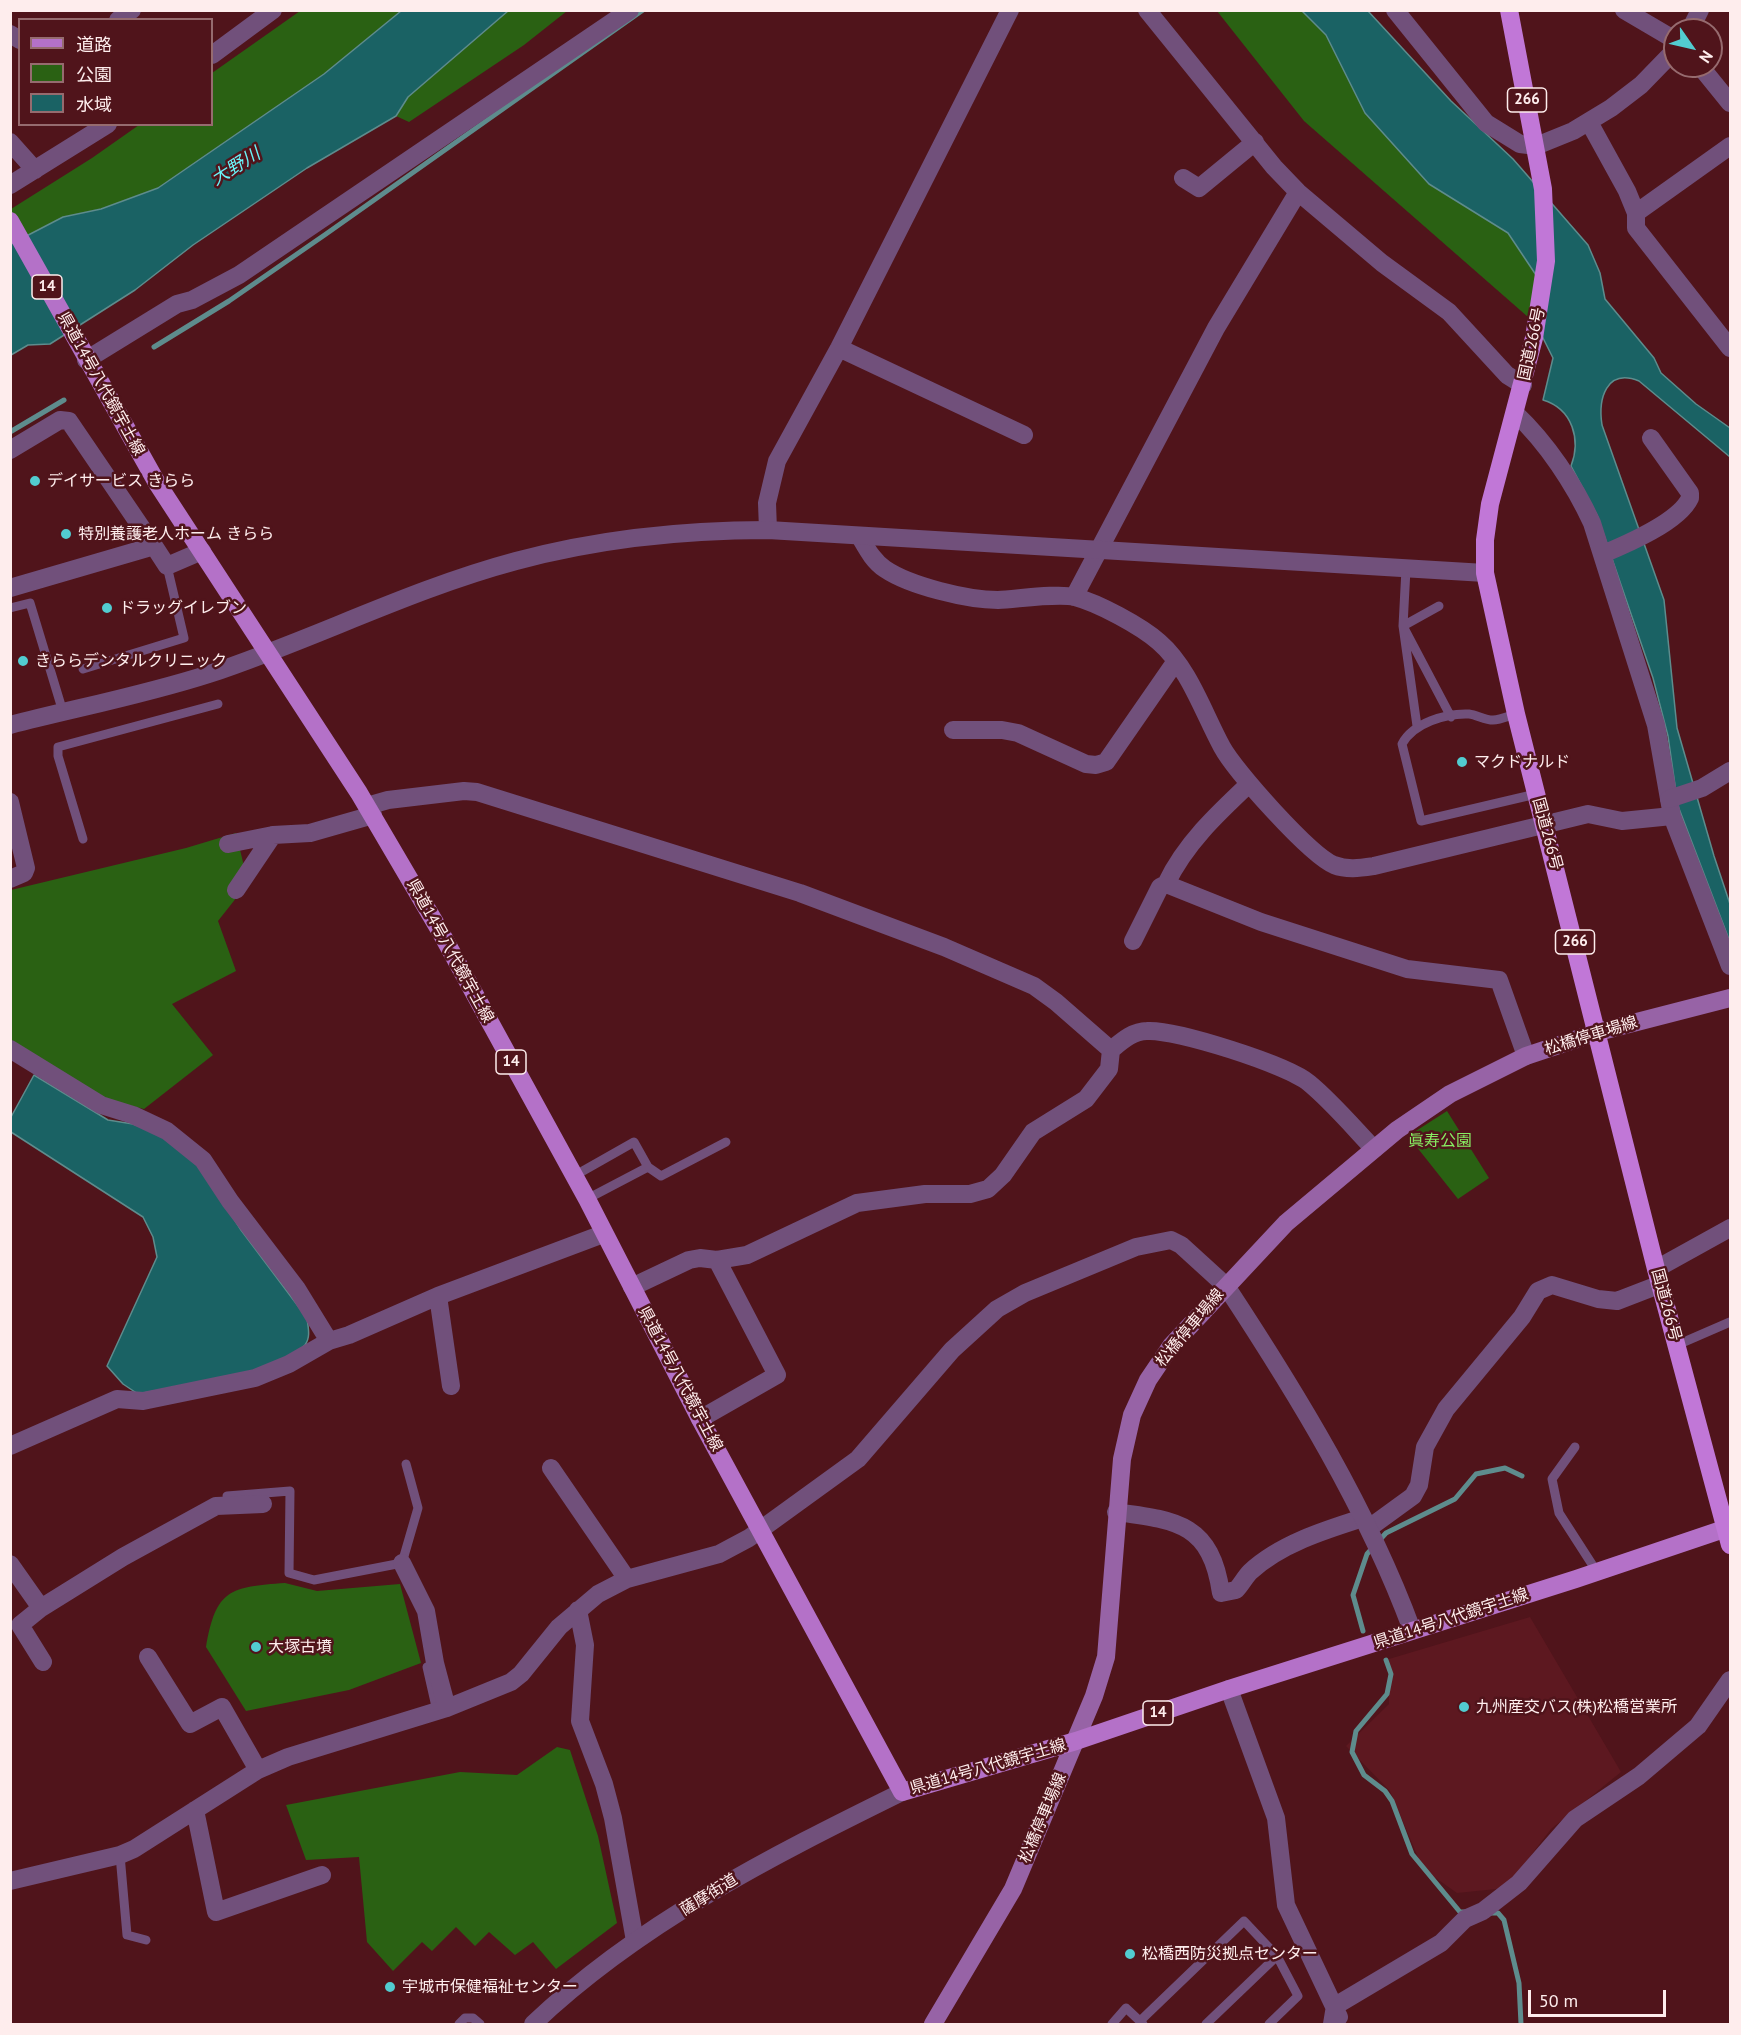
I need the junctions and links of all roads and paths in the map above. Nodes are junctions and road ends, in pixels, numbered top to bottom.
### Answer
1 (273, 10) edge
2 (630, 10) edge
3 (1010, 10) edge
4 (1147, 10) edge
5 (1395, 10) edge
6 (1509, 10) edge
7 (1624, 10) edge
8 (1663, 33) edge
9 (213, 53) edge
10 (1663, 62) edge
11 (1710, 78) edge
12 (1731, 103) edge
13 (1589, 122) junction
14 (105, 126) edge
15 (10, 142) edge
16 (1255, 142) junction
17 (1536, 146) junction
18 (1731, 146) edge
19 (35, 170) junction
20 (1183, 178) dead end
21 (10, 185) edge
22 (1298, 192) junction
23 (1635, 213) junction
24 (10, 221) edge
25 (839, 348) junction
26 (1731, 348) edge
27 (84, 357) junction
28 (1523, 385) junction
29 (1515, 413) junction
30 (1024, 435) dead end
31 (1651, 438) dead end
32 (10, 450) edge
33 (768, 530) junction
34 (860, 537) junction
35 (154, 546) junction
36 (1098, 550) junction
37 (202, 551) junction
38 (1606, 553) junction
39 (167, 566) junction
40 (1406, 569) junction
41 (1485, 573) junction
42 (10, 588) edge
43 (1074, 597) junction
44 (1439, 606) dead end
45 (10, 608) edge
46 (1403, 626) junction
47 (269, 651) junction
48 (1176, 661) junction
49 (83, 669) dead end
50 (218, 704) dead end
51 (63, 712) junction
52 (1516, 714) junction
53 (1451, 717) junction
54 (10, 725) edge
55 (1417, 726) junction
56 (953, 730) dead end
57 (1731, 771) edge
58 (1249, 784) junction
59 (1536, 794) junction
60 (10, 802) edge
61 (1672, 804) junction
62 (370, 810) junction
63 (1545, 823) junction
64 (273, 835) junction
65 (83, 839) dead end
66 (228, 844) dead end
67 (10, 879) edge
68 (1166, 885) junction
69 (236, 890) dead end
70 (1133, 941) dead end
71 (1731, 966) edge
72 (1731, 998) edge
73 (1598, 1032) junction
74 (10, 1049) edge
75 (1111, 1050) junction
76 (1526, 1056) junction
77 (726, 1142) dead end
78 (1374, 1149) junction
79 (648, 1167) junction
80 (574, 1176) junction
81 (587, 1199) junction
82 (1731, 1228) edge
83 (603, 1234) junction
84 (717, 1260) junction
85 (1658, 1276) junction
86 (1226, 1286) junction
87 (632, 1287) junction
88 (438, 1296) junction
89 (1731, 1322) edge
90 (329, 1341) junction
91 (1677, 1345) junction
92 (451, 1386) dead end
93 (700, 1419) junction
94 (10, 1446) edge
95 (1575, 1447) dead end
96 (405, 1464) dead end
97 (551, 1468) dead end
98 (227, 1496) dead end
99 (263, 1504) dead end
100 (1116, 1512) junction
101 (762, 1529) junction
102 (1371, 1533) junction
103 (1729, 1533) edge
104 (402, 1563) junction
105 (10, 1564) edge
106 (1597, 1572) junction
107 (627, 1579) junction
108 (41, 1608) junction
109 (578, 1610) junction
110 (1412, 1630) junction
111 (148, 1658) dead end
112 (43, 1662) dead end
113 (427, 1665) dead end
114 (1731, 1680) edge
115 (1229, 1689) junction
116 (442, 1710) junction
117 (1076, 1741) junction
118 (258, 1770) junction
119 (902, 1792) junction
120 (195, 1810) junction
121 (120, 1856) junction
122 (322, 1875) dead end
123 (10, 1881) edge
124 (146, 1940) dead end
125 (635, 1941) junction
126 (1277, 1956) junction
127 (1335, 2006) junction
128 (1142, 2023) edge
129 (459, 2025) edge
130 (480, 2025) edge
131 (533, 2025) edge
132 (933, 2025) edge
133 (1112, 2025) edge
134 (1206, 2025) edge
135 (1269, 2025) edge
136 (1332, 2025) edge
137 (1342, 2025) edge

1 - 9 street
2 - 27 street
3 - 25 street
4 - 16 street
5 - 17 street
6 - 17 highway, 国道266号 / 266
7 - 8 street
10 - 13 street
11 - 12 street
13 - 17 street
13 - 23 street
14 - 19 street
15 - 19 street
16 - 20 street
16 - 22 street
17 - 28 highway, 国道266号 / 266
18 - 23 street
19 - 21 street
22 - 28 street
22 - 36 street
23 - 26 street
24 - 27 main road, 県道14号八代鏡宇土線 / 14
25 - 30 street
25 - 33 street
27 - 37 main road, 県道14号八代鏡宇土線 / 14
28 - 29 highway, 国道266号 / 266
29 - 38 street
29 - 41 highway, 国道266号 / 266
31 - 38 street
32 - 35 street
33 - 34 street
33 - 47 street
34 - 36 street
34 - 43 street
35 - 39 street
35 - 42 street
36 - 40 street
36 - 43 street
37 - 39 street
37 - 47 main road, 県道14号八代鏡宇土線 / 14
38 - 61 street
39 - 49 lane
40 - 41 street
40 - 46 lane
41 - 52 highway, 国道266号 / 266
43 - 48 street
44 - 46 lane
45 - 51 lane
46 - 53 lane
46 - 55 lane
47 - 51 street
47 - 62 main road, 県道14号八代鏡宇土線 / 14
48 - 56 street
48 - 58 street
50 - 65 lane
51 - 54 street
52 - 53 lane
52 - 59 highway, 国道266号 / 266
53 - 55 lane
55 - 59 lane
57 - 61 street
58 - 63 street
58 - 68 street
59 - 63 highway, 国道266号 / 266
60 - 67 street
61 - 63 street
61 - 71 street
62 - 64 street
62 - 75 street
62 - 80 main road, 県道14号八代鏡宇土線 / 14
63 - 73 highway, 国道266号 / 266
64 - 66 street
64 - 69 street
68 - 70 street
68 - 76 street
72 - 73 main road, 松橋停車場線
73 - 76 main road, 松橋停車場線
73 - 85 highway, 国道266号 / 266
74 - 90 street
75 - 78 street
75 - 84 street
76 - 78 main road, 松橋停車場線
77 - 79 lane
78 - 86 main road, 松橋停車場線
79 - 80 lane
79 - 81 lane
80 - 81 main road, 県道14号八代鏡宇土線 / 14
81 - 83 main road, 県道14号八代鏡宇土線 / 14
82 - 85 street
83 - 87 main road, 県道14号八代鏡宇土線 / 14
83 - 88 street
84 - 87 street
84 - 93 street
85 - 91 highway, 国道266号 / 266
85 - 102 street
86 - 100 main road, 松橋停車場線
86 - 101 street
86 - 102 street
87 - 93 main road, 県道14号八代鏡宇土線 / 14
88 - 90 street
88 - 92 street
89 - 91 lane
90 - 94 street
91 - 103 highway, 国道266号 / 266
93 - 101 main road, 県道14号八代鏡宇土線 / 14
95 - 106 lane
96 - 104 lane
97 - 107 street
98 - 104 lane
99 - 108 street
100 - 102 street
100 - 117 main road, 松橋停車場線
101 - 107 street
101 - 119 main road, 県道14号八代鏡宇土線 / 14
102 - 110 street
103 - 106 main road, 県道14号八代鏡宇土線 / 14
104 - 116 street
105 - 108 street
106 - 110 main road, 県道14号八代鏡宇土線 / 14
107 - 109 street
108 - 112 street
109 - 116 street
109 - 125 street
110 - 115 main road, 県道14号八代鏡宇土線 / 14
111 - 118 street
113 - 116 lane
114 - 127 street
115 - 117 main road, 県道14号八代鏡宇土線 / 14
115 - 127 street
116 - 118 street
117 - 119 main road, 県道14号八代鏡宇土線 / 14
117 - 132 main road, 松橋停車場線
118 - 120 street
119 - 125 street, 薩摩街道
120 - 121 street
120 - 122 street
121 - 123 street
121 - 124 lane
125 - 131 street, 薩摩街道
126 - 128 lane
126 - 134 lane
126 - 135 lane
127 - 136 street
127 - 137 street
128 - 133 lane
129 - 130 lane

